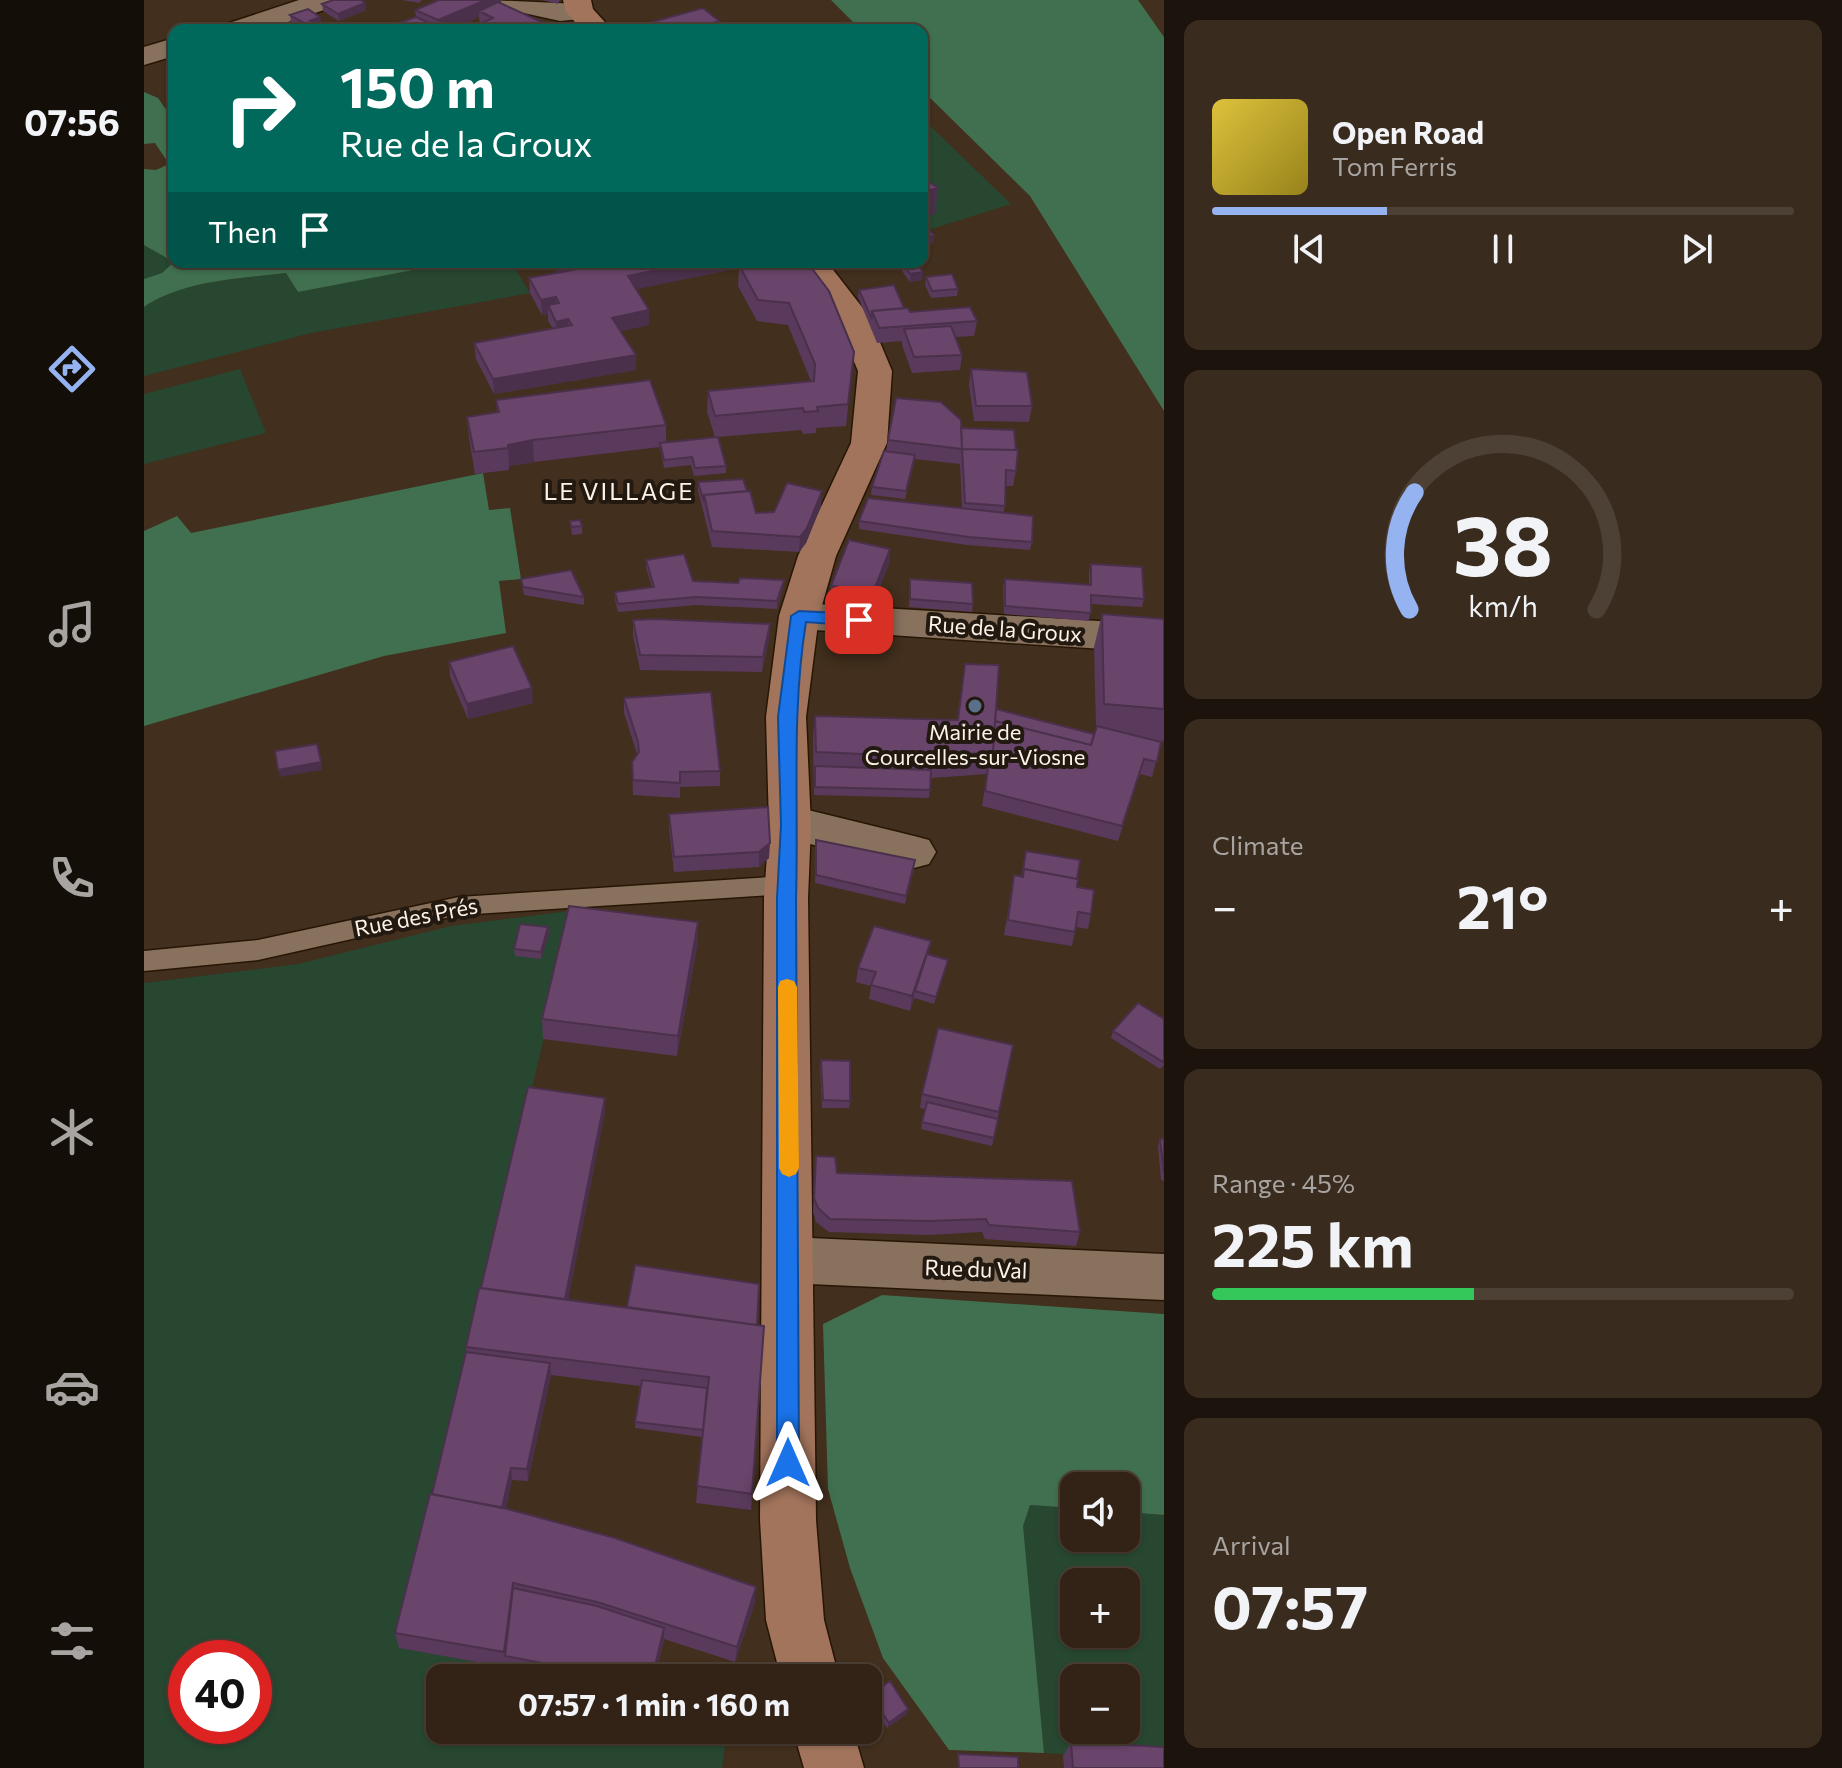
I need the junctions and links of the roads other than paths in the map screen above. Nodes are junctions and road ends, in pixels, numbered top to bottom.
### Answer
1 (326, 0) edge
2 (502, 0) edge
3 (585, 14) edge
4 (254, 24) edge
5 (168, 49) edge
6 (144, 56) edge
7 (815, 268) edge
8 (799, 616) junction
9 (1164, 639) edge
10 (790, 825) junction
11 (914, 852) dead end
12 (787, 885) junction
13 (144, 961) edge
14 (788, 1260) junction
15 (1164, 1277) edge
16 (806, 1664) edge
17 (827, 1744) edge
18 (834, 1768) edge

1 - 4 street
2 - 3 street
5 - 6 street
7 - 8 street
8 - 9 street, Rue de la Groux
8 - 10 street
10 - 11 street
10 - 12 street
12 - 13 lane, Rue des Prés
12 - 14 street
14 - 15 street, Rue du Val
14 - 16 street
17 - 18 street

